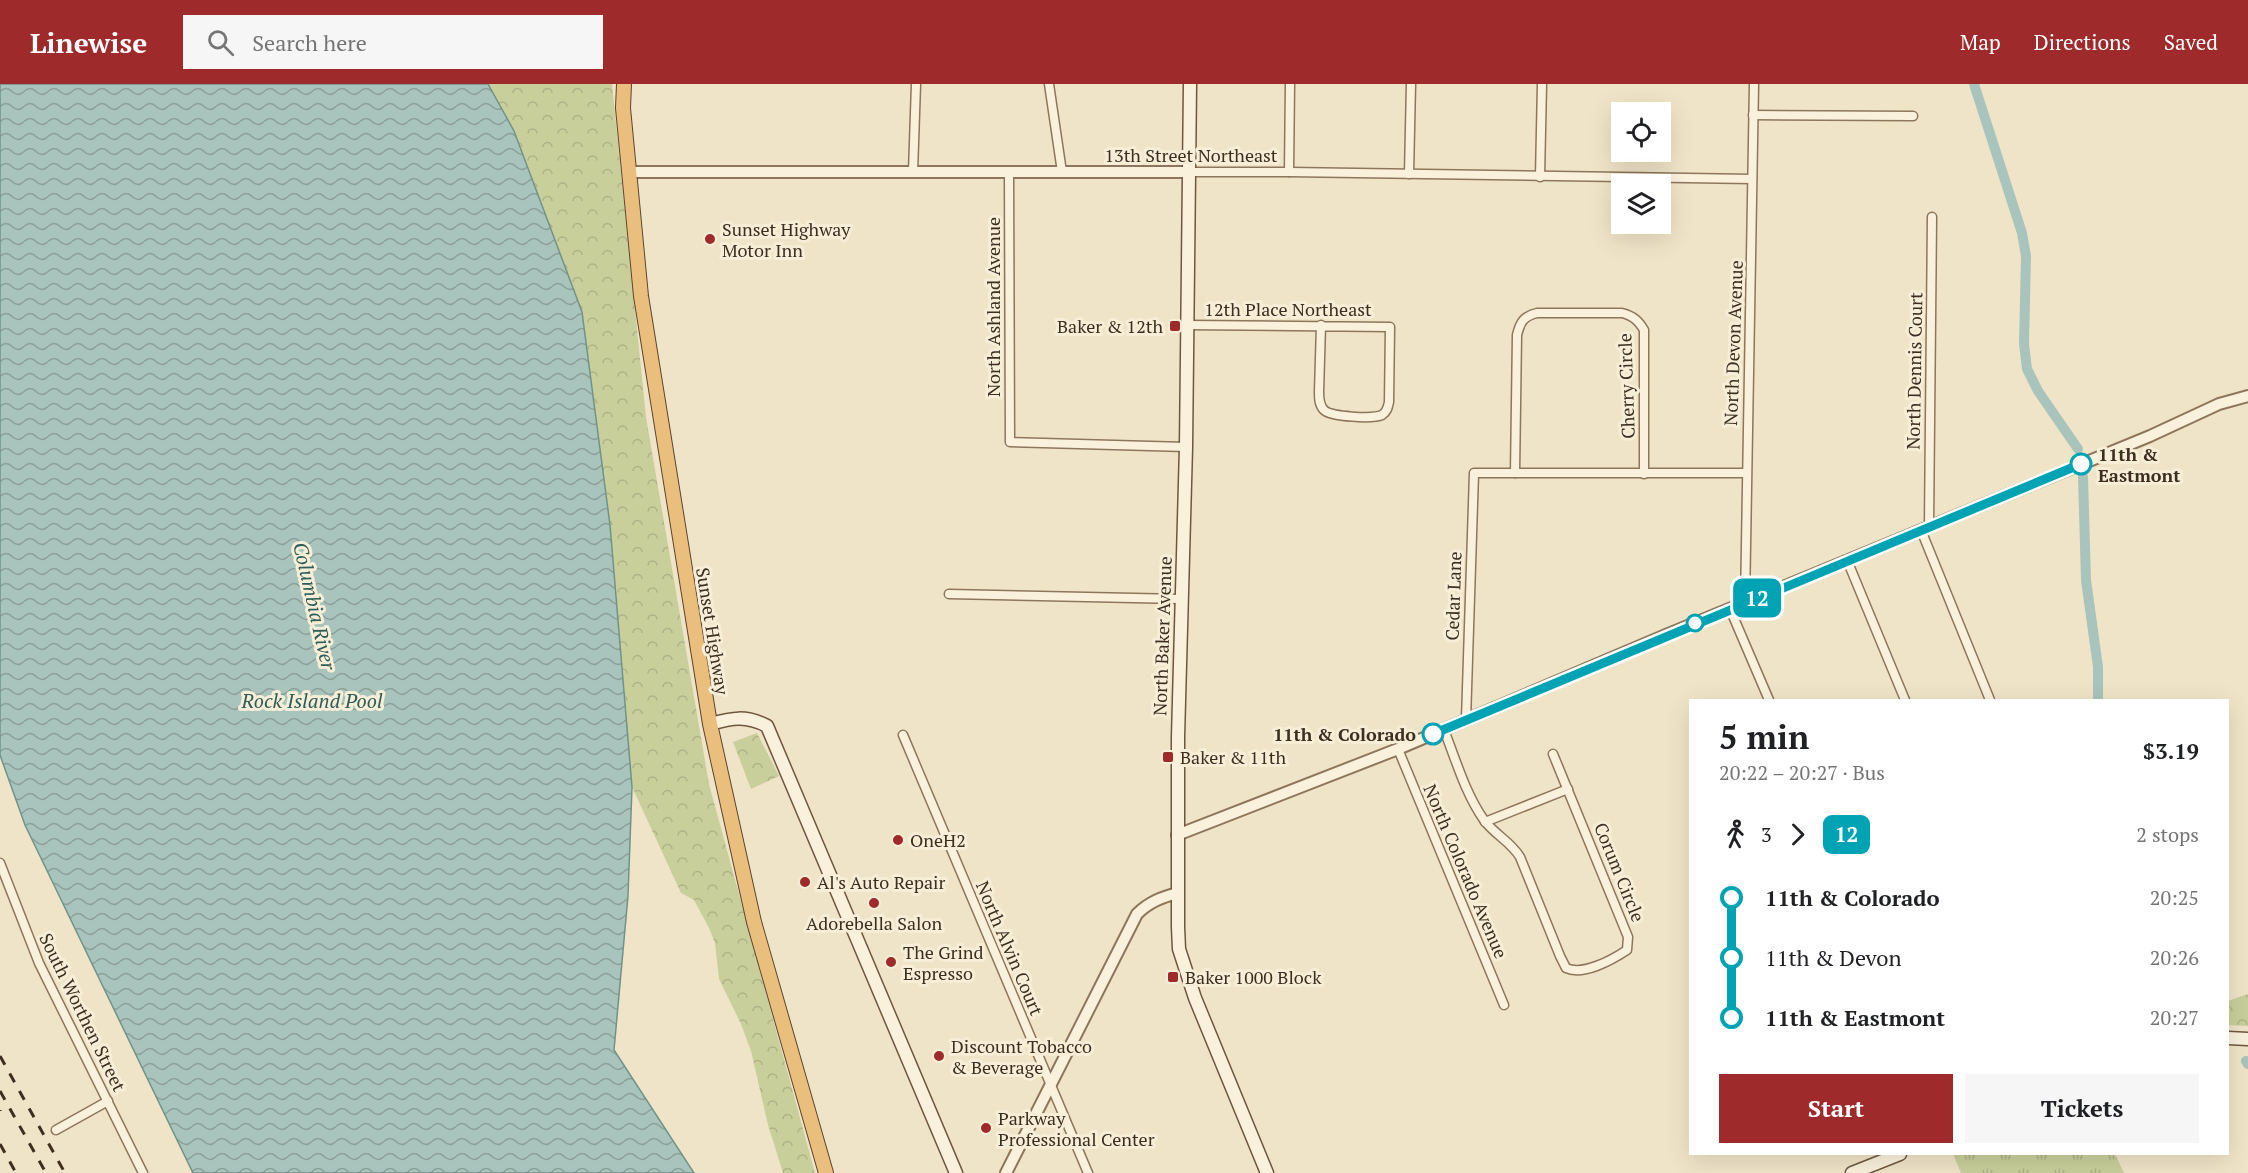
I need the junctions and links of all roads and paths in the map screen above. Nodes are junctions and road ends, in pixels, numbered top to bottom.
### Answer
1 (624, 84) edge
2 (916, 84) edge
3 (1048, 84) edge
4 (1190, 84) edge
5 (1290, 84) edge
6 (1411, 84) edge
7 (1542, 84) edge
8 (1754, 84) edge
9 (1754, 115) junction
10 (1913, 116) dead end
11 (1289, 171) junction
12 (630, 172) junction
13 (913, 172) junction
14 (1009, 172) junction
15 (1062, 172) junction
16 (1188, 172) junction
17 (1409, 174) junction
18 (1539, 177) junction
19 (1752, 179) junction
20 (1932, 217) dead end
21 (1186, 325) junction
22 (1321, 325) junction
23 (2248, 396) edge
24 (1185, 447) junction
25 (1515, 473) junction
26 (1746, 473) junction
27 (1644, 474) junction
28 (1925, 528) junction
29 (1847, 560) junction
30 (949, 594) dead end
31 (1182, 599) junction
32 (1745, 603) junction
33 (1730, 609) junction
34 (1769, 699) edge
35 (1905, 699) edge
36 (1990, 699) edge
37 (1466, 720) junction
38 (710, 724) junction
39 (1444, 730) junction
40 (903, 735) dead end
41 (1398, 749) junction
42 (1553, 754) dead end
43 (1568, 789) junction
44 (1485, 822) junction
45 (1178, 835) junction
46 (0, 863) edge
47 (1178, 893) junction
48 (1504, 1005) dead end
49 (2229, 1038) edge
50 (2246, 1038) edge
51 (1051, 1087) junction
52 (108, 1101) junction
53 (56, 1130) dead end
54 (1898, 1155) edge
55 (1860, 1171) edge
56 (143, 1173) edge
57 (826, 1173) edge
58 (956, 1173) edge
59 (1006, 1173) edge
60 (1088, 1173) edge
61 (1267, 1173) edge

1 - 12 highway, Sunset Highway
2 - 13 street
3 - 15 street
4 - 16 main road, North Baker Avenue
5 - 11 street
6 - 17 street
7 - 18 street
8 - 9 street, North Devon Avenue
9 - 10 street
9 - 19 street, North Devon Avenue
11 - 16 street, 13th Street Northeast
11 - 17 street, 13th Street Northeast
12 - 13 street, 13th Street Northeast
12 - 38 highway, Sunset Highway
13 - 14 street, 13th Street Northeast
14 - 15 street, 13th Street Northeast
14 - 24 street, North Ashland Avenue
15 - 16 street, 13th Street Northeast
16 - 21 main road, North Baker Avenue
17 - 18 street, 13th Street Northeast
18 - 19 street, 13th Street Northeast
19 - 26 street, North Devon Avenue
20 - 28 street, North Dennis Court
21 - 22 street, 12th Place Northeast
21 - 24 main road, North Baker Avenue
22 - 22 street, 12th Place Northeast
23 - 28 street
24 - 31 main road, North Baker Avenue
25 - 27 street
25 - 27 street, Cherry Circle
25 - 37 street, Cedar Lane
26 - 27 street
26 - 32 street, North Devon Avenue
28 - 29 street
28 - 36 street, North Dennis Court
29 - 32 street
29 - 35 street
30 - 31 street
31 - 45 main road, North Baker Avenue
32 - 33 street
33 - 34 street
33 - 37 street
37 - 39 street
38 - 57 highway, Sunset Highway
38 - 58 main road
39 - 41 street
39 - 44 street, Corum Circle
40 - 51 street, North Alvin Court
41 - 45 street
41 - 48 street, North Colorado Avenue
42 - 43 street, Corum Circle
43 - 44 street
43 - 44 street, Corum Circle
45 - 47 main road, North Baker Avenue
46 - 52 street, South Worthen Street
47 - 51 street
47 - 61 main road, North Baker Avenue
49 - 50 main road
51 - 59 street
51 - 60 street, North Alvin Court
52 - 53 street
52 - 56 street, South Worthen Street
54 - 55 main road

